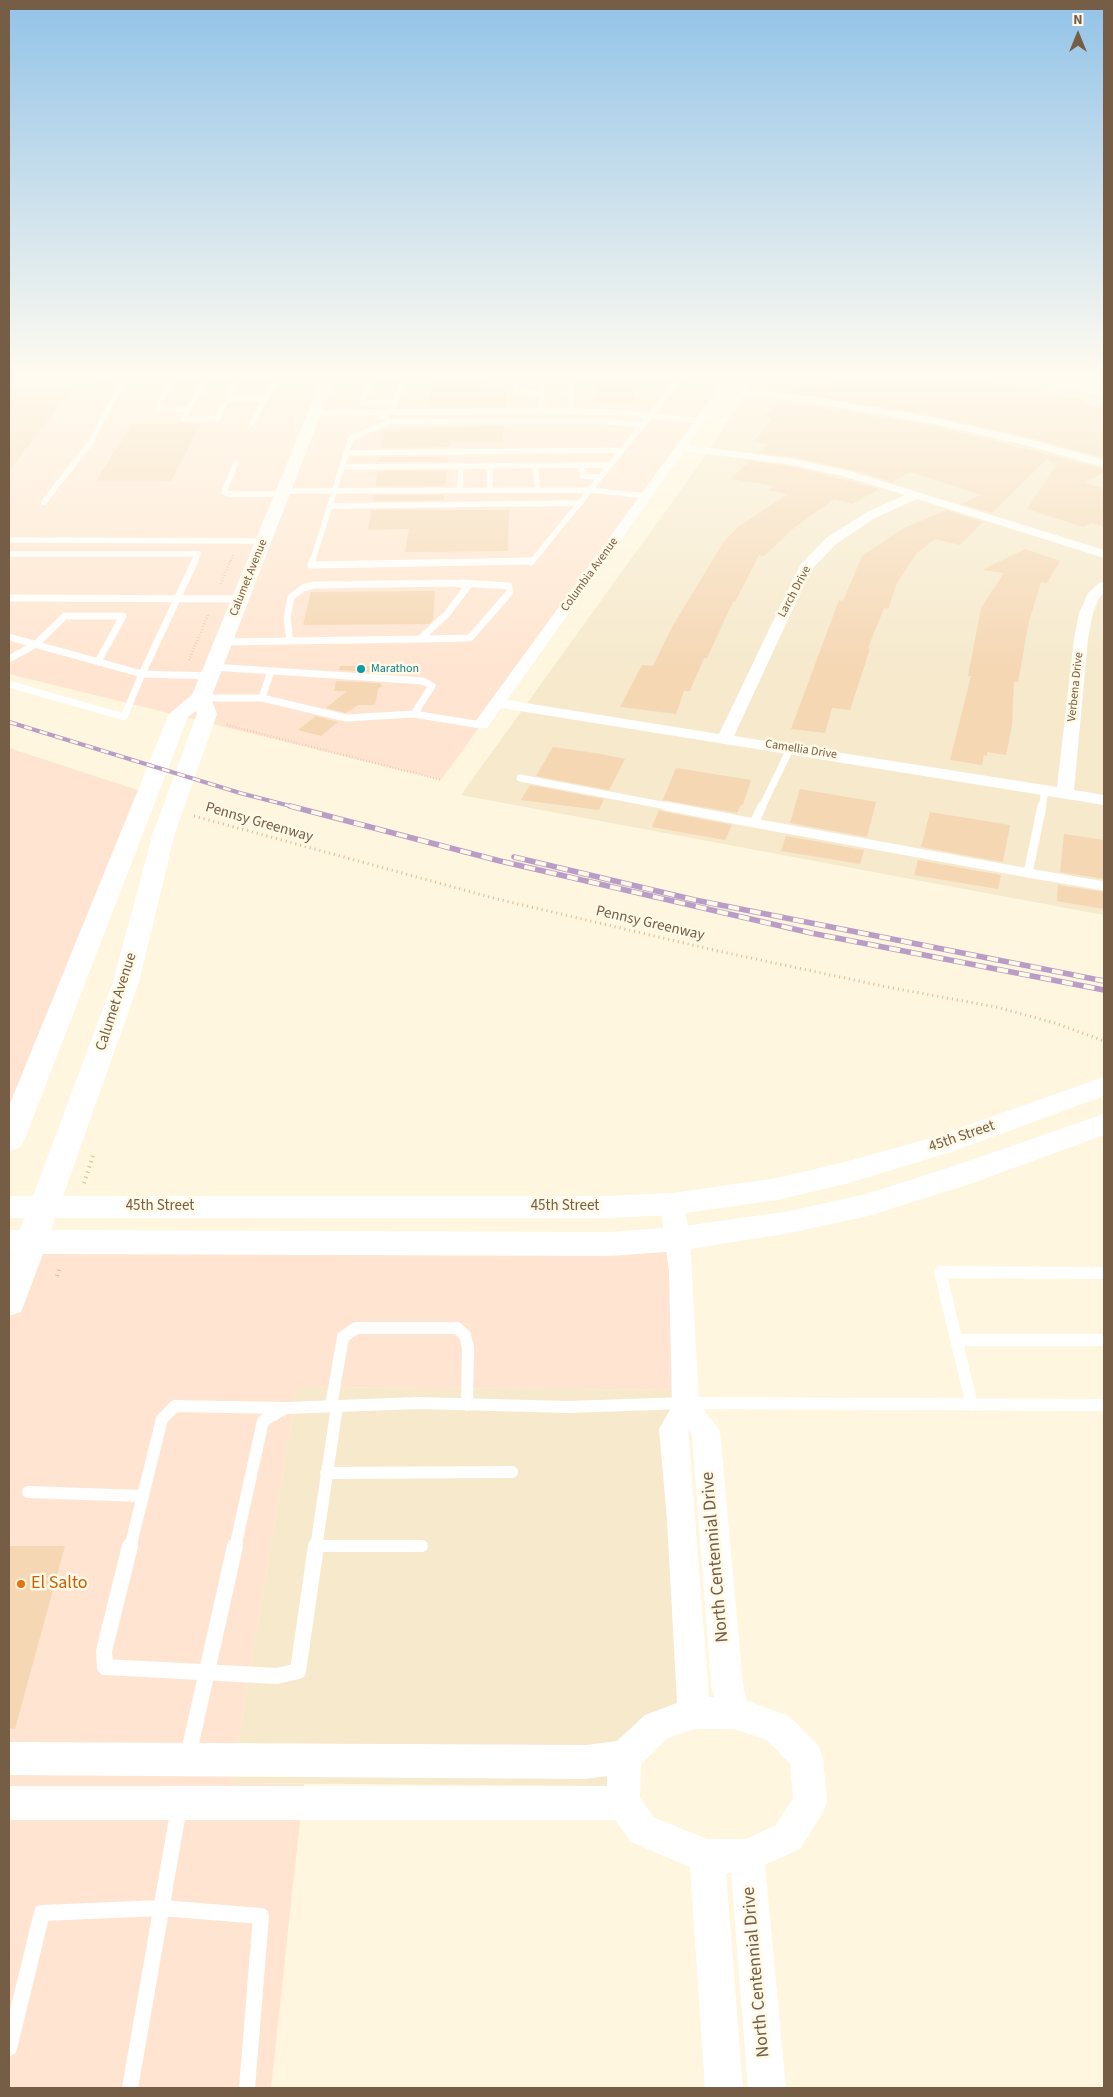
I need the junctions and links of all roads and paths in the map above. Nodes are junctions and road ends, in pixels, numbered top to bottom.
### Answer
1 (67, 473) edge
2 (232, 473) edge
3 (291, 473) edge
4 (340, 473) edge
5 (461, 473) edge
6 (490, 473) edge
7 (536, 473) edge
8 (582, 473) edge
9 (603, 473) edge
10 (665, 473) edge
11 (844, 473) edge
12 (600, 477) junction
13 (460, 490) junction
14 (490, 490) junction
15 (538, 490) junction
16 (589, 490) junction
17 (334, 491) junction
18 (283, 492) junction
19 (918, 494) junction
20 (648, 496) junction
21 (44, 502) dead end
22 (581, 503) junction
23 (330, 506) junction
24 (9, 540) edge
25 (19, 540) junction
26 (264, 541) junction
27 (9, 554) edge
28 (1104, 554) edge
29 (454, 583) junction
30 (1104, 586) edge
31 (9, 598) edge
32 (179, 598) junction
33 (241, 599) junction
34 (9, 637) edge
35 (420, 638) junction
36 (290, 641) junction
37 (223, 642) junction
38 (36, 644) junction
39 (9, 659) edge
40 (98, 662) junction
41 (271, 671) junction
42 (142, 674) junction
43 (208, 680) junction
44 (9, 684) edge
45 (262, 698) junction
46 (497, 703) junction
47 (414, 714) junction
48 (228, 724) dead end
49 (481, 725) joint
50 (725, 738) junction
51 (790, 749) junction
52 (520, 778) dead end
53 (441, 780) dead end
54 (1044, 790) junction
55 (1066, 794) junction
56 (1104, 800) edge
57 (194, 815) dead end
58 (754, 823) junction
59 (1028, 873) junction
60 (1104, 886) edge
61 (1104, 1042) edge
62 (1104, 1086) edge
63 (1104, 1124) edge
64 (9, 1141) edge
65 (672, 1204) junction
66 (9, 1208) edge
67 (44, 1208) junction
68 (678, 1239) junction
69 (20, 1242) edge
70 (1104, 1273) edge
71 (9, 1303) edge
72 (956, 1340) junction
73 (1104, 1340) edge
74 (468, 1405) junction
75 (686, 1405) junction
76 (972, 1405) junction
77 (1104, 1405) edge
78 (334, 1406) junction
79 (285, 1408) junction
80 (512, 1472) dead end
81 (326, 1473) junction
82 (28, 1492) dead end
83 (142, 1496) junction
84 (315, 1546) junction
85 (422, 1546) dead end
86 (207, 1672) junction
87 (694, 1713) junction
88 (734, 1713) junction
89 (625, 1757) junction
90 (9, 1758) edge
91 (187, 1760) junction
92 (9, 1803) edge
93 (180, 1803) junction
94 (624, 1803) junction
95 (707, 1856) junction
96 (747, 1856) junction
97 (161, 1908) junction
98 (9, 2048) edge
99 (130, 2088) edge
100 (248, 2088) edge
101 (724, 2088) edge
102 (767, 2088) edge

1 - 21 lane
2 - 18 lane
3 - 18 main road, Calumet Avenue
4 - 17 lane
5 - 13 lane
6 - 14 lane
7 - 15 lane
8 - 12 lane
9 - 12 lane
10 - 20 street, Columbia Avenue
11 - 19 street
12 - 16 lane
13 - 14 lane
13 - 17 lane
14 - 15 lane
15 - 16 lane
16 - 20 lane
16 - 22 lane
17 - 18 lane
17 - 23 lane
18 - 26 main road, Calumet Avenue
19 - 28 street
19 - 50 street, Larch Drive
20 - 46 street, Columbia Avenue
22 - 23 lane
22 - 23 lane
24 - 25 lane
25 - 26 lane
25 - 27 lane
26 - 33 main road, Calumet Avenue
27 - 32 lane
29 - 35 lane
29 - 35 lane
29 - 36 lane
30 - 55 street, Verbena Drive
31 - 32 lane
32 - 33 lane
32 - 42 lane
33 - 37 main road, Calumet Avenue
34 - 38 lane
35 - 36 lane
36 - 37 lane
37 - 43 main road, Calumet Avenue
38 - 39 lane
38 - 40 lane
38 - 40 lane
40 - 42 lane
41 - 43 lane
41 - 45 lane
41 - 47 lane
42 - 43 lane
42 - 44 lane
43 - 45 lane
43 - 64 main road
43 - 67 main road, Calumet Avenue
45 - 47 lane
46 - 49 street, Columbia Avenue
46 - 50 street, Camellia Drive
47 - 49 lane
48 - 53 path
50 - 51 street, Camellia Drive
51 - 54 street, Camellia Drive
51 - 58 lane
52 - 58 lane
54 - 55 street, Camellia Drive
54 - 59 lane
55 - 56 street, Camellia Drive
57 - 61 path, Pennsy Greenway
58 - 59 lane
59 - 60 lane
62 - 65 main road, 45th Street
63 - 68 main road
65 - 67 main road, 45th Street
65 - 68 street
66 - 67 main road, 45th Street
67 - 69 main road, Calumet Avenue
68 - 69 main road
68 - 75 street
69 - 71 main road, Calumet Avenue
70 - 72 lane
72 - 73 lane
72 - 76 lane
74 - 75 lane
74 - 78 lane
74 - 78 lane
75 - 76 lane
75 - 87 street, North Centennial Drive
75 - 88 street, North Centennial Drive
76 - 77 lane
78 - 79 lane
78 - 81 lane
79 - 83 lane
79 - 86 lane
80 - 81 lane
81 - 84 lane
82 - 83 lane
83 - 86 lane
84 - 85 lane
84 - 86 lane
86 - 91 lane
87 - 88 street
87 - 89 street
88 - 96 street
89 - 91 street
89 - 94 street
90 - 91 street
92 - 93 street
93 - 94 street
93 - 97 lane
94 - 95 street
95 - 96 street
95 - 101 street
96 - 102 street, North Centennial Drive
97 - 98 lane
97 - 99 lane
97 - 100 lane

